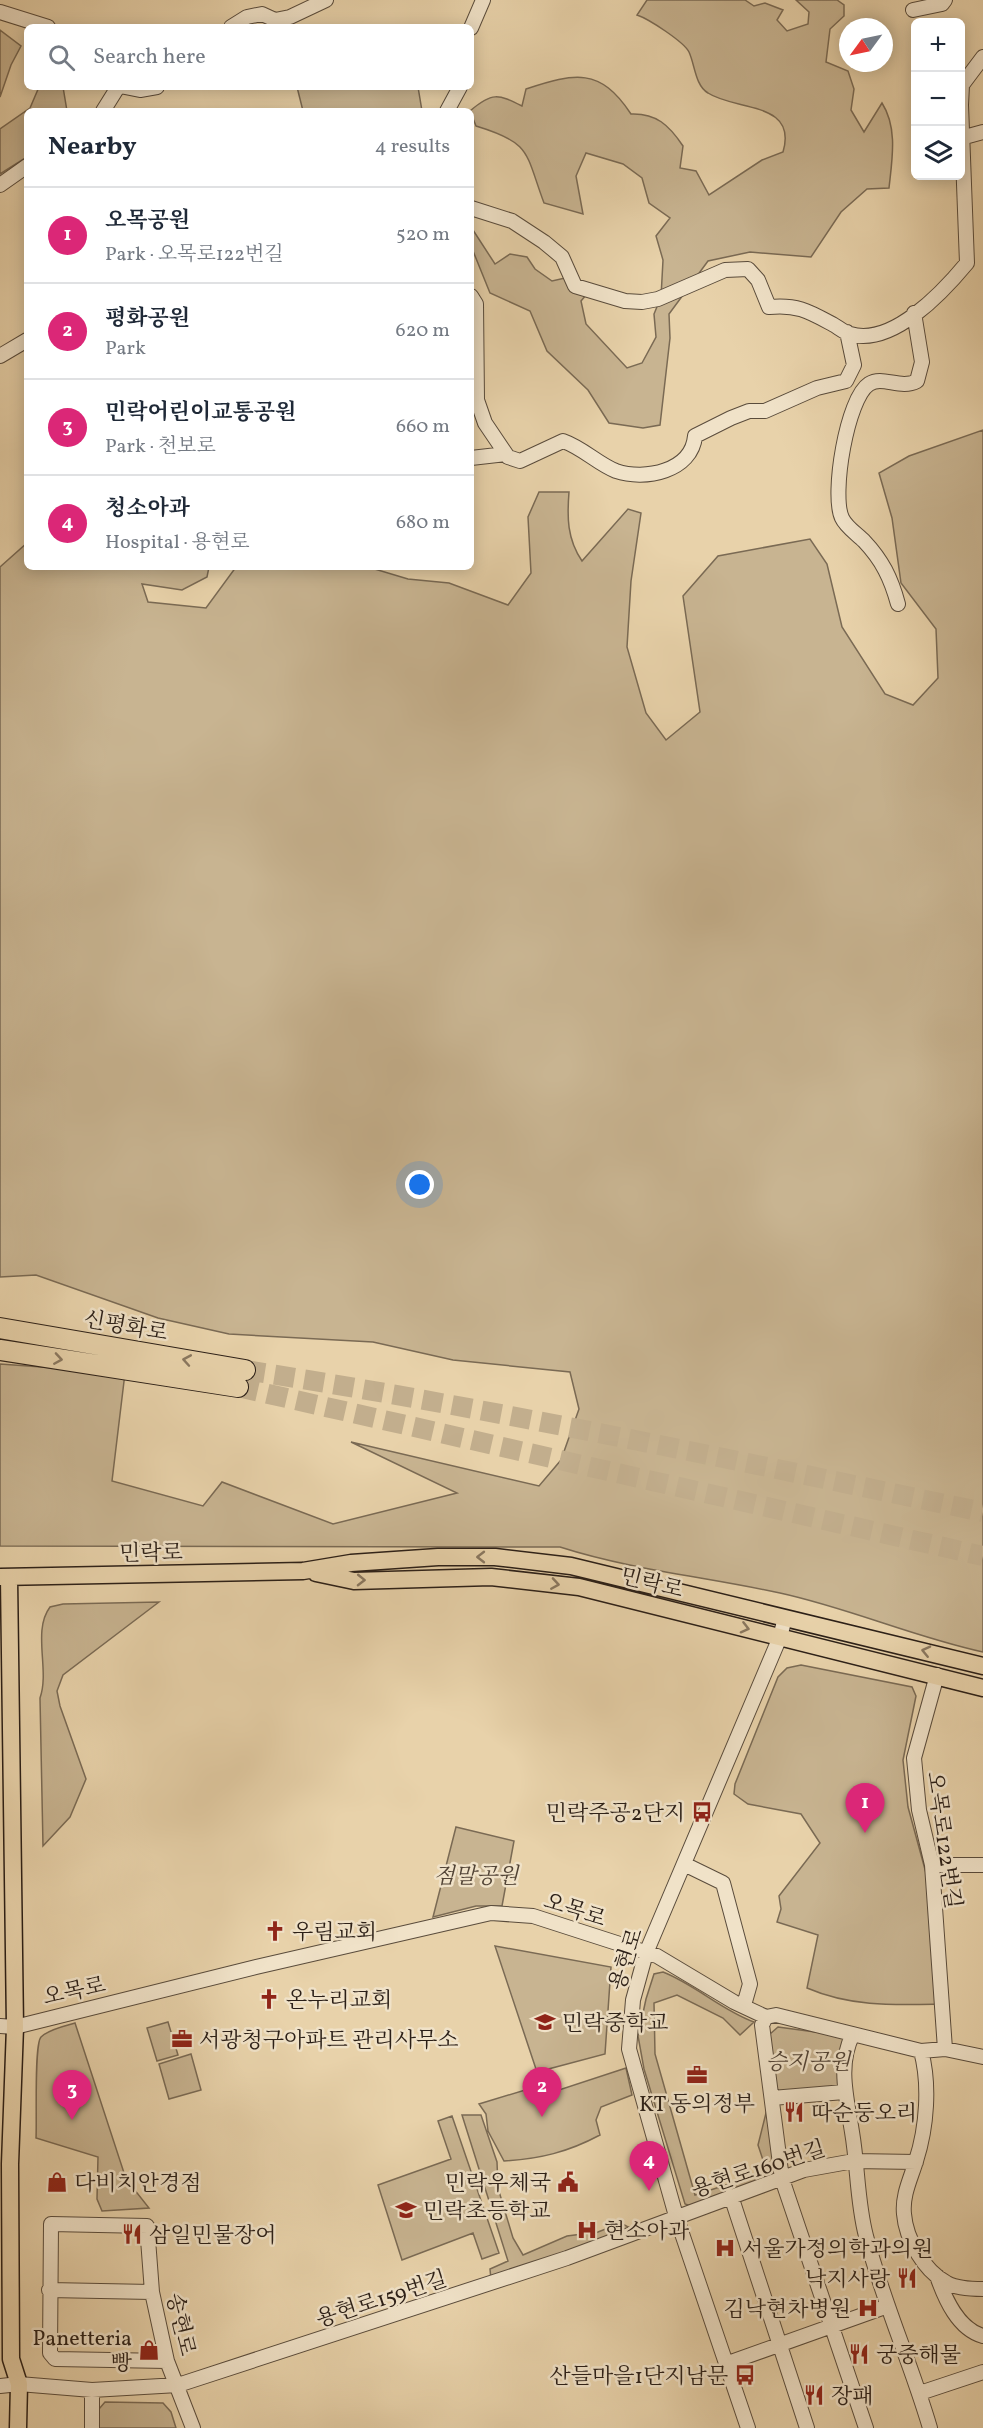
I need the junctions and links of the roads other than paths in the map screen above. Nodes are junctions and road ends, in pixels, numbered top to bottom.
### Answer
1 (326, 0) edge
2 (483, 0) edge
3 (945, 0) edge
4 (914, 9) dead end
5 (0, 12) edge
6 (38, 24) edge
7 (236, 24) edge
8 (473, 24) edge
9 (983, 57) edge
10 (116, 90) edge
11 (458, 90) edge
12 (105, 108) edge
13 (449, 108) edge
14 (961, 126) edge
15 (983, 132) edge
16 (965, 137) edge
17 (24, 168) edge
18 (963, 180) edge
19 (0, 185) edge
20 (474, 209) edge
21 (474, 301) edge
22 (914, 313) junction
23 (847, 332) junction
24 (24, 342) edge
25 (0, 356) edge
26 (506, 454) junction
27 (474, 458) edge
28 (898, 604) dead end
29 (0, 1328) edge
30 (0, 1350) edge
31 (303, 1571) junction
32 (4, 1577) edge
33 (785, 1618) junction
34 (780, 1637) junction
35 (983, 1666) edge
36 (937, 1675) junction
37 (983, 1688) edge
38 (684, 1864) junction
39 (932, 1865) junction
40 (983, 1865) edge
41 (646, 1953) junction
42 (744, 2005) junction
43 (766, 2017) junction
44 (8, 2026) edge
45 (853, 2034) junction
46 (945, 2049) junction
47 (921, 2051) junction
48 (983, 2057) edge
49 (844, 2092) junction
50 (772, 2098) junction
51 (854, 2161) junction
52 (916, 2162) junction
53 (782, 2179) junction
54 (731, 2196) junction
55 (676, 2216) junction
56 (937, 2276) junction
57 (983, 2289) edge
58 (49, 2290) junction
59 (152, 2292) junction
60 (888, 2306) junction
61 (830, 2326) junction
62 (983, 2336) edge
63 (778, 2344) junction
64 (167, 2361) junction
65 (728, 2363) junction
66 (983, 2372) edge
67 (19, 2384) junction
68 (178, 2385) junction
69 (0, 2386) edge
70 (92, 2390) junction
71 (920, 2393) junction
72 (18, 2428) edge
73 (92, 2428) edge
74 (193, 2428) edge
75 (748, 2428) edge
76 (807, 2428) edge
77 (866, 2428) edge
78 (930, 2428) edge

1 - 7 street
2 - 8 street
3 - 4 street
5 - 6 street
9 - 14 street
10 - 12 street
11 - 13 street
15 - 16 street
17 - 19 street
18 - 22 street
20 - 23 street
21 - 26 street
22 - 23 street
22 - 28 street
23 - 26 street
24 - 25 street
26 - 27 street
30 -> 29 highway, 신평화로
31 - 32 main road, 민락로
33 -> 31 main road, 민락로
31 -> 34 main road, 민락로
32 - 44 main road
33 - 34 street, 용현로
35 -> 33 main road, 민락로
34 - 36 main road, 민락로
34 - 38 street, 용현로
36 - 37 main road, 민락로
36 - 39 street, 오목로122번길
38 - 41 street, 용현로
38 - 42 street
39 - 40 street
39 - 46 street, 오목로122번길
41 - 42 street, 오목로
41 - 44 street, 오목로
41 - 55 street, 용현로
42 - 43 street, 오목로
43 - 45 street, 오목로
43 - 50 street
44 - 67 main road
45 - 47 street, 오목로
45 - 49 street
46 - 47 street, 오목로
46 - 48 street, 오목로
47 - 52 street
49 - 50 street
49 - 51 street
50 - 53 street
51 - 52 street, 용현로160번길
51 - 53 street, 용현로160번길
51 - 60 street
52 - 56 street
53 - 54 street, 용현로160번길
53 - 61 street
54 - 55 street, 용현로160번길
54 - 63 street
55 - 65 street, 용현로
55 - 68 street, 용현로159번길
56 - 57 street
56 - 62 street
58 - 59 street
58 - 59 street, 송현로
58 - 64 street
59 - 64 street, 송현로
60 - 61 street
60 - 71 street
61 - 63 street
61 - 77 street
63 - 65 street
63 - 76 street
64 - 68 street, 송현로
65 - 75 street, 용현로
66 - 71 street
67 - 69 street, 용현로159번길
67 - 70 street, 용현로159번길
67 - 72 main road
68 - 70 street, 용현로159번길
68 - 74 street, 송현로
70 - 73 street
71 - 78 street

